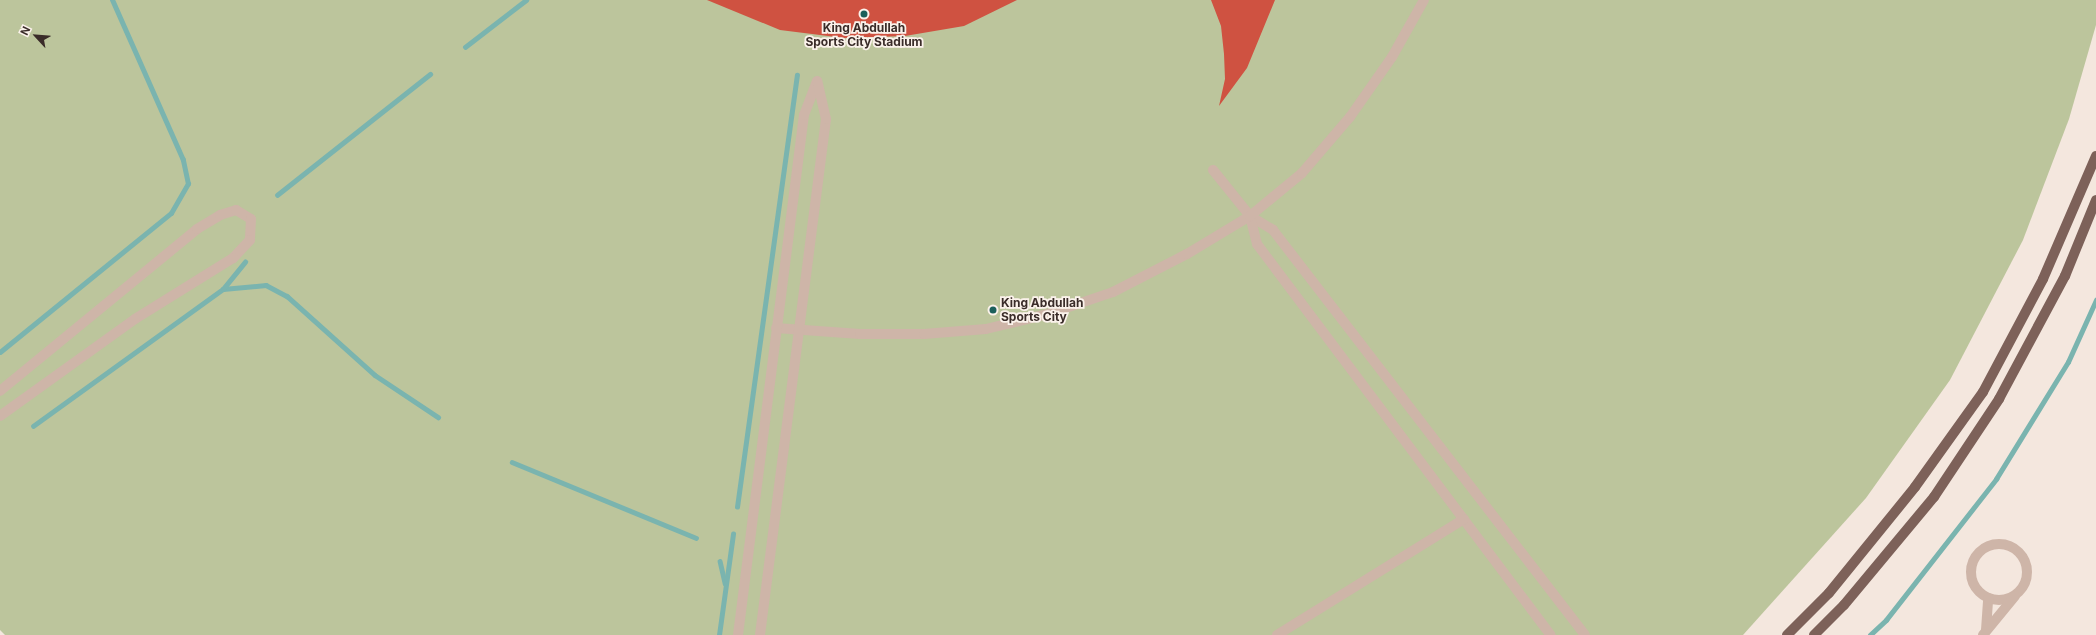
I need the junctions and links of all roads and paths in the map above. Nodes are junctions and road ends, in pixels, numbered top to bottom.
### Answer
1 (1424, 0) edge
2 (2096, 156) edge
3 (1213, 170) dead end
4 (2096, 200) edge
5 (1250, 216) junction
6 (776, 328) junction
7 (798, 330) junction
8 (0, 391) edge
9 (0, 416) edge
10 (1464, 519) junction
11 (2018, 593) junction
12 (1988, 598) junction
13 (1984, 634) edge
14 (738, 635) edge
15 (760, 635) edge
16 (1277, 635) edge
17 (1551, 635) edge
18 (1585, 635) edge
19 (1787, 635) edge
20 (1814, 635) edge

1 - 5 street
2 - 19 main road
3 - 5 street
4 - 20 main road
5 - 7 street
5 - 10 street
5 - 18 street
6 - 7 street
6 - 7 street
6 - 14 street
7 - 15 street
8 - 9 street
10 - 16 street
10 - 17 street
11 - 12 street
11 - 12 street
11 - 13 street
12 - 13 street

